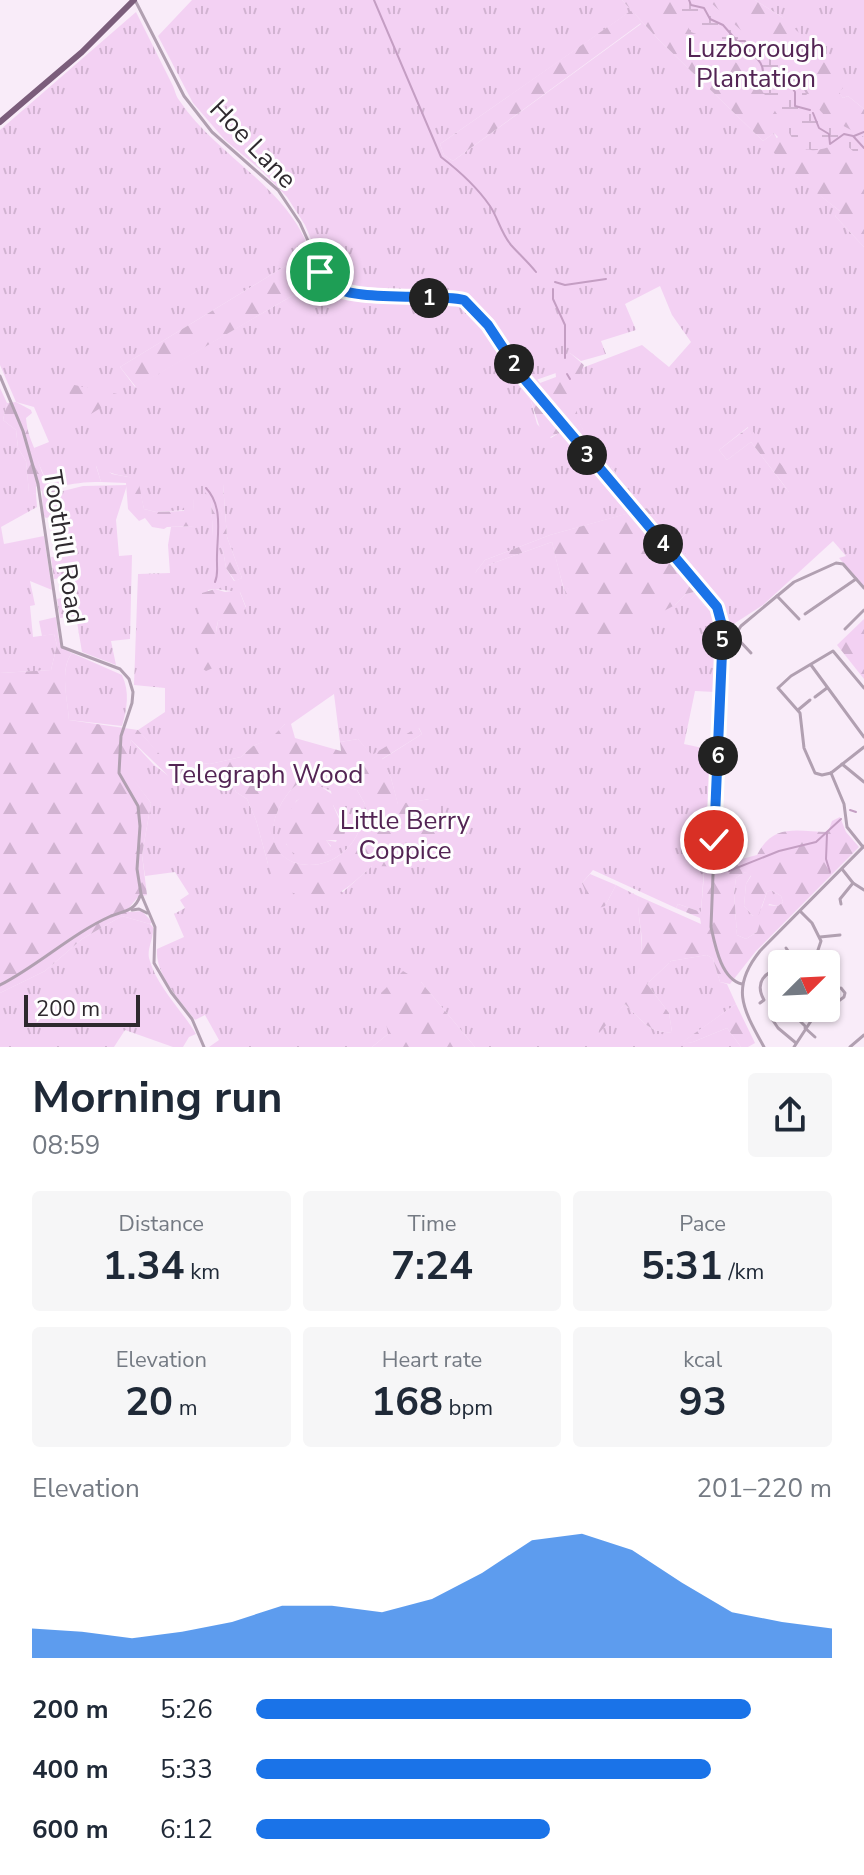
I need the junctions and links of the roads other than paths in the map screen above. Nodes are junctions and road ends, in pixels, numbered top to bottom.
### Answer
1 (134, 0) edge
2 (0, 122) edge
3 (0, 376) edge
4 (856, 579) junction
5 (864, 588) edge
6 (777, 596) junction
7 (864, 610) edge
8 (805, 614) dead end
9 (799, 619) dead end
10 (845, 629) dead end
11 (723, 636) junction
12 (734, 637) junction
13 (751, 653) dead end
14 (811, 665) junction
15 (827, 688) junction
16 (864, 688) edge
17 (815, 697) dead end
18 (810, 700) dead end
19 (798, 710) junction
20 (864, 737) edge
21 (864, 747) edge
22 (842, 764) junction
23 (831, 773) junction
24 (864, 782) edge
25 (864, 846) edge
26 (841, 869) junction
27 (853, 883) junction
28 (864, 890) edge
29 (141, 894) junction
30 (833, 897) dead end
31 (129, 910) junction
32 (800, 911) junction
33 (150, 915) junction
34 (840, 935) dead end
35 (820, 937) junction
36 (819, 950) edge
37 (768, 973) edge
38 (742, 984) junction
39 (0, 985) edge
40 (841, 988) dead end
41 (852, 992) dead end
42 (845, 993) junction
43 (764, 1000) dead end
44 (775, 1022) edge
45 (801, 1022) edge
46 (785, 1026) dead end
47 (805, 1027) junction
48 (783, 1031) junction
49 (864, 1035) edge
50 (815, 1037) dead end
51 (795, 1045) edge
52 (204, 1047) edge
53 (764, 1047) edge
54 (850, 1047) edge

1 - 2 main road
1 - 11 street, Hoe Lane
3 - 29 street, Toothill Road
4 - 5 street
4 - 6 street
4 - 8 street
6 - 9 street
6 - 12 street
7 - 10 street
11 - 12 street
11 - 38 street, Hoe Lane
12 - 13 street
14 - 15 street
14 - 16 street
14 - 19 street
15 - 17 street
15 - 20 street
18 - 19 street
19 - 23 street
21 - 22 street
22 - 23 street
22 - 24 street
23 - 25 street
25 - 26 street
26 - 27 street
26 - 32 street
27 - 28 street
27 - 30 street
29 - 31 street
29 - 33 street, Toothill Road
31 - 33 street
31 - 39 street
32 - 35 street
32 - 38 street
33 - 52 street, Toothill Road
34 - 35 street
35 - 36 street
37 - 43 street
38 - 53 street, Hoe Lane
40 - 42 street
41 - 42 street
42 - 47 street
44 - 48 street
45 - 47 street
46 - 48 street
47 - 50 street
47 - 51 street
48 - 51 street
49 - 54 street

